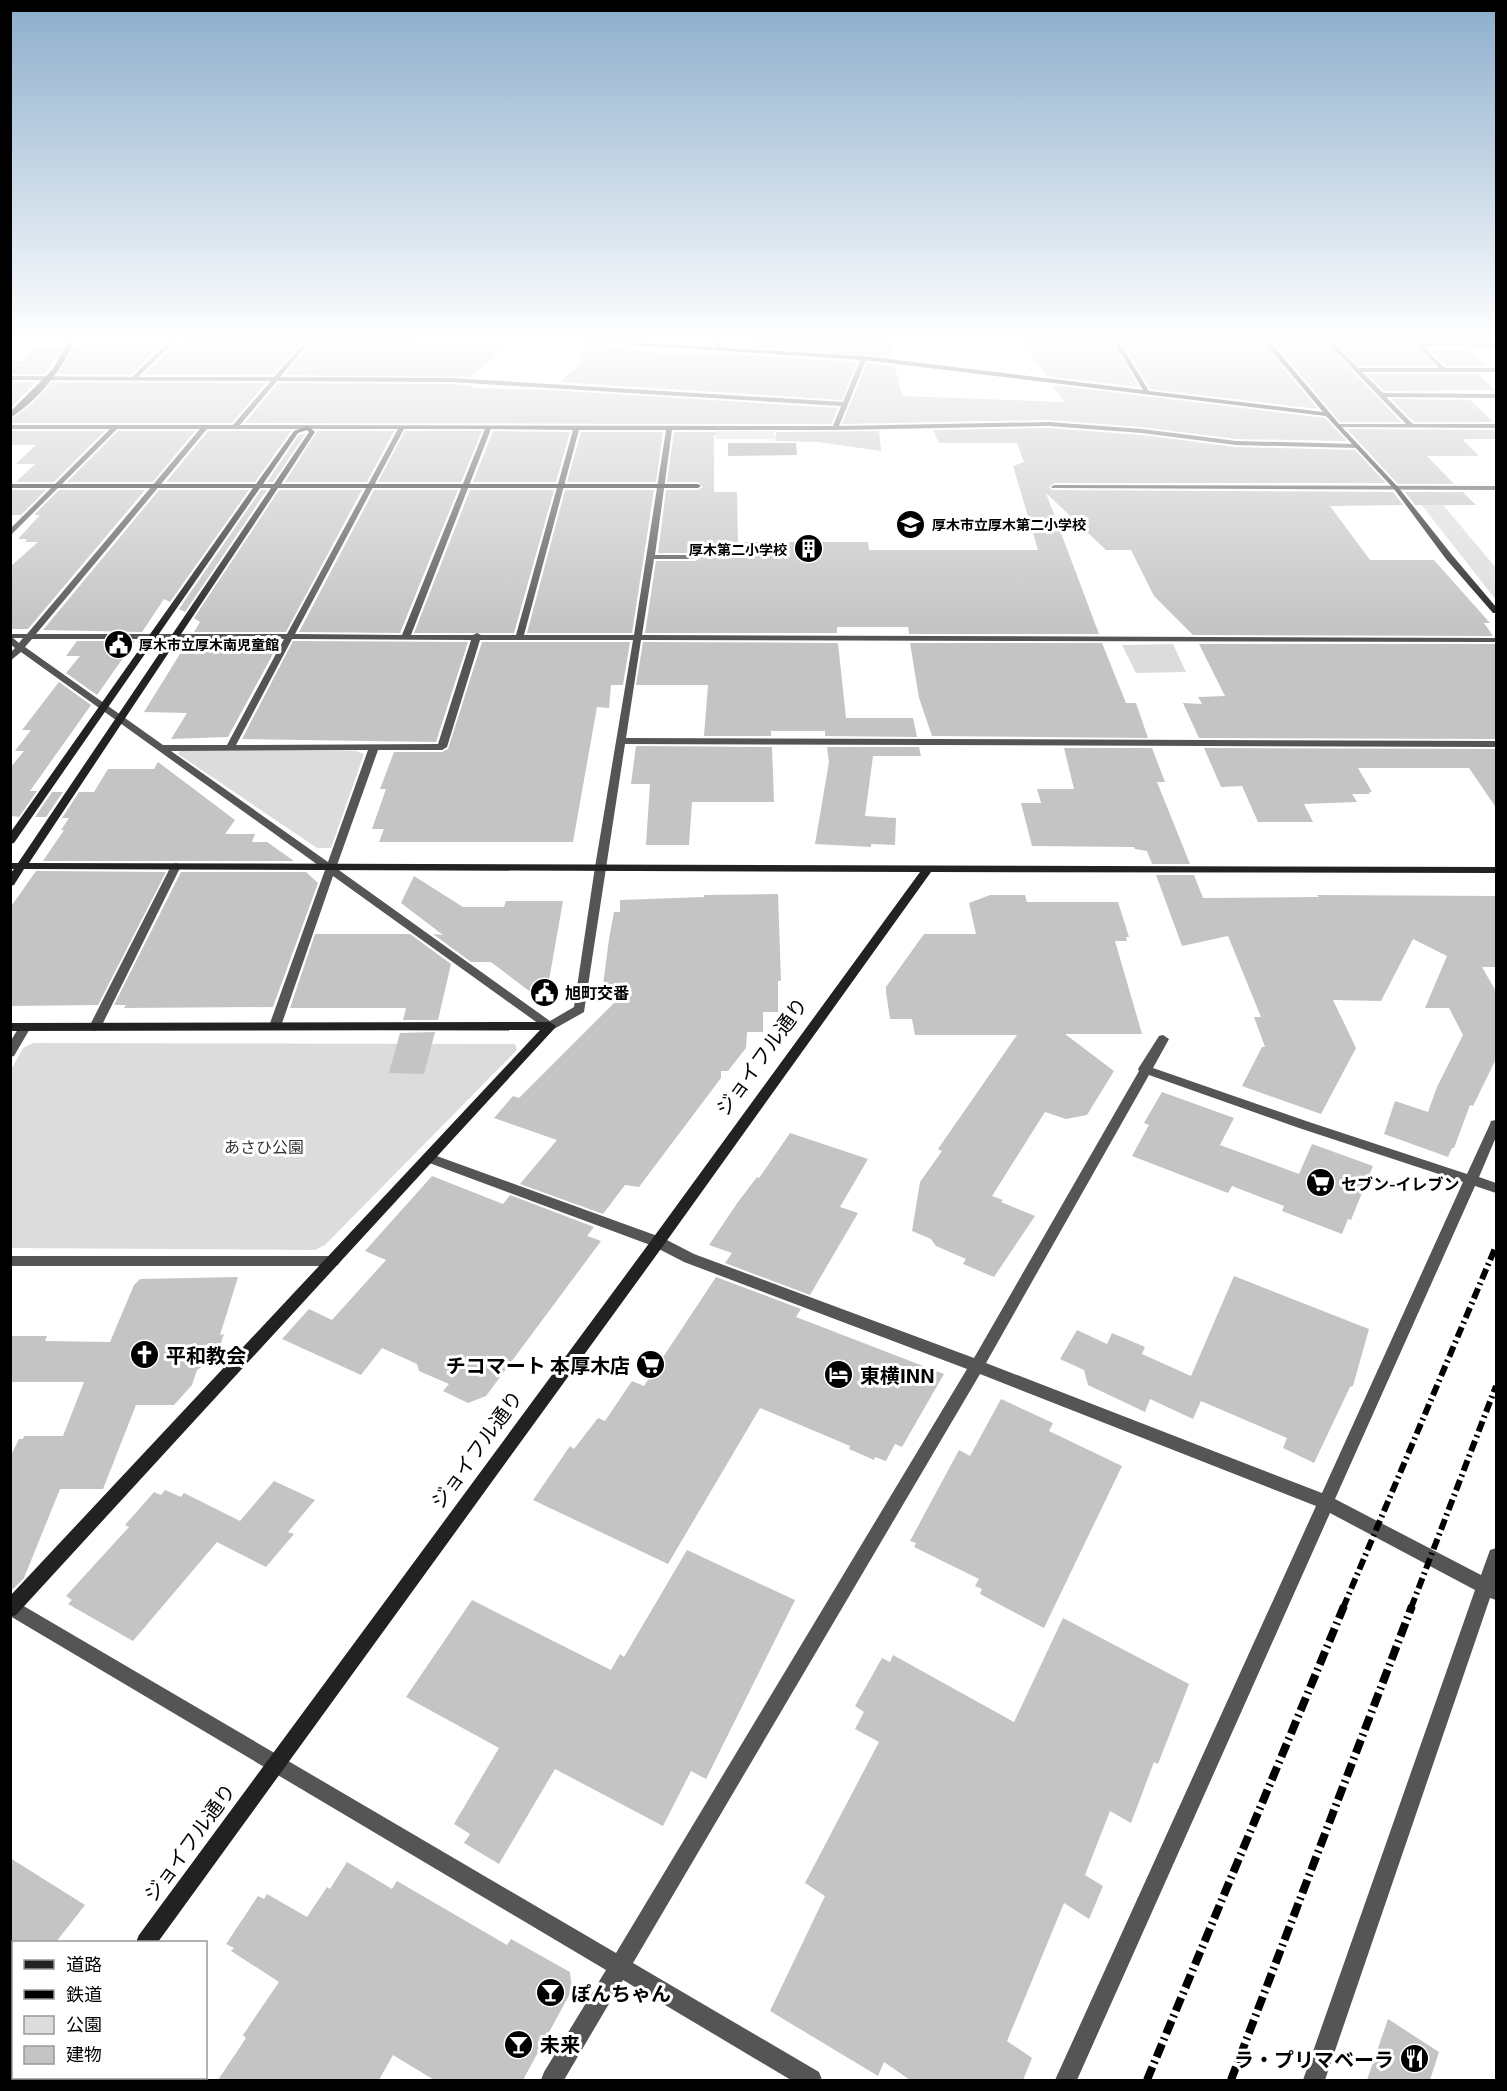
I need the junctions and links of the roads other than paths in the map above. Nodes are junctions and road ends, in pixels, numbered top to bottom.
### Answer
1 (108, 435) edge
2 (199, 435) edge
3 (294, 435) edge
4 (310, 435) edge
5 (398, 435) edge
6 (486, 435) edge
7 (576, 435) edge
8 (668, 435) edge
9 (1170, 435) edge
10 (1346, 435) edge
11 (1357, 446) junction
12 (58, 485) junction
13 (156, 485) junction
14 (260, 485) junction
15 (276, 485) junction
16 (466, 485) junction
17 (10, 486) edge
18 (371, 486) junction
19 (561, 486) junction
20 (660, 486) junction
21 (698, 486) dead end
22 (1054, 488) dead end
23 (1396, 488) junction
24 (1497, 488) edge
25 (10, 534) edge
26 (651, 557) junction
27 (695, 557) dead end
28 (1497, 611) edge
29 (177, 635) junction
30 (290, 635) junction
31 (477, 635) junction
32 (30, 636) junction
33 (155, 636) junction
34 (406, 636) junction
35 (520, 636) junction
36 (637, 636) junction
37 (10, 638) edge
38 (1497, 640) edge
39 (20, 648) junction
40 (10, 659) edge
41 (105, 708) junction
42 (122, 720) junction
43 (620, 741) junction
44 (1497, 744) edge
45 (374, 747) junction
46 (162, 748) junction
47 (230, 748) junction
48 (10, 840) edge
49 (10, 866) edge
50 (22, 866) junction
51 (177, 866) junction
52 (600, 867) junction
53 (332, 868) junction
54 (928, 868) junction
55 (1497, 870) edge
56 (10, 883) edge
57 (275, 1026) junction
58 (550, 1026) junction
59 (10, 1027) edge
60 (25, 1027) junction
61 (95, 1027) junction
62 (1163, 1039) dead end
63 (10, 1053) edge
64 (1144, 1069) junction
65 (1497, 1124) edge
66 (429, 1158) junction
67 (1472, 1180) junction
68 (1497, 1188) edge
69 (658, 1242) junction
70 (333, 1261) junction
71 (10, 1262) edge
72 (977, 1366) junction
73 (1325, 1502) junction
74 (1497, 1555) edge
75 (1491, 1589) edge
76 (11, 1608) edge
77 (274, 1765) junction
78 (147, 1941) edge
79 (619, 1968) junction
80 (552, 2080) edge
81 (811, 2080) edge
82 (1066, 2080) edge
83 (1314, 2080) edge

1 - 12 street
2 - 13 street
3 - 14 street
4 - 15 street
5 - 18 street
6 - 16 street
7 - 19 street
8 - 20 street
9 - 11 street
10 - 11 street
11 - 23 street
12 - 13 street
12 - 17 street
12 - 25 street
13 - 14 street
13 - 32 street
14 - 15 street
14 - 33 street
15 - 18 street
15 - 29 street
16 - 18 street
16 - 19 street
16 - 34 street
18 - 30 street
19 - 20 street
19 - 35 street
20 - 21 street
20 - 26 street
22 - 23 street
23 - 24 street
23 - 28 street
26 - 27 street
26 - 36 street
29 - 30 street
29 - 33 street
29 - 42 street
30 - 34 street
30 - 47 street
31 - 34 street
31 - 35 street
31 - 45 street
32 - 33 street
32 - 37 street
32 - 39 street
33 - 41 street
35 - 36 street
36 - 38 street
36 - 43 street
37 - 39 street
39 - 40 street
39 - 41 street
41 - 42 street
41 - 48 street
42 - 46 street
42 - 50 street
43 - 44 street
43 - 52 street
45 - 47 street
45 - 53 street
46 - 47 street
46 - 53 street
49 - 50 street
50 - 51 street
50 - 56 street
51 - 53 street
51 - 61 street
52 - 53 street
52 - 54 street
52 - 58 street
53 - 57 street
53 - 58 street
54 - 55 street
54 - 69 street, ジョイフル通り
57 - 58 street
57 - 61 street
58 - 66 street
59 - 60 street
60 - 61 street
60 - 63 street
62 - 64 street
64 - 67 street
64 - 72 street
65 - 67 street
66 - 69 street
66 - 70 street
67 - 68 street
67 - 73 street
69 - 72 street
69 - 77 street, ジョイフル通り
70 - 71 street
70 - 76 street
72 - 73 street
72 - 79 street
73 - 75 street
73 - 82 street
74 - 75 street
75 - 83 street
76 - 77 street
77 - 78 street, ジョイフル通り
77 - 79 street
79 - 80 street
79 - 81 street

